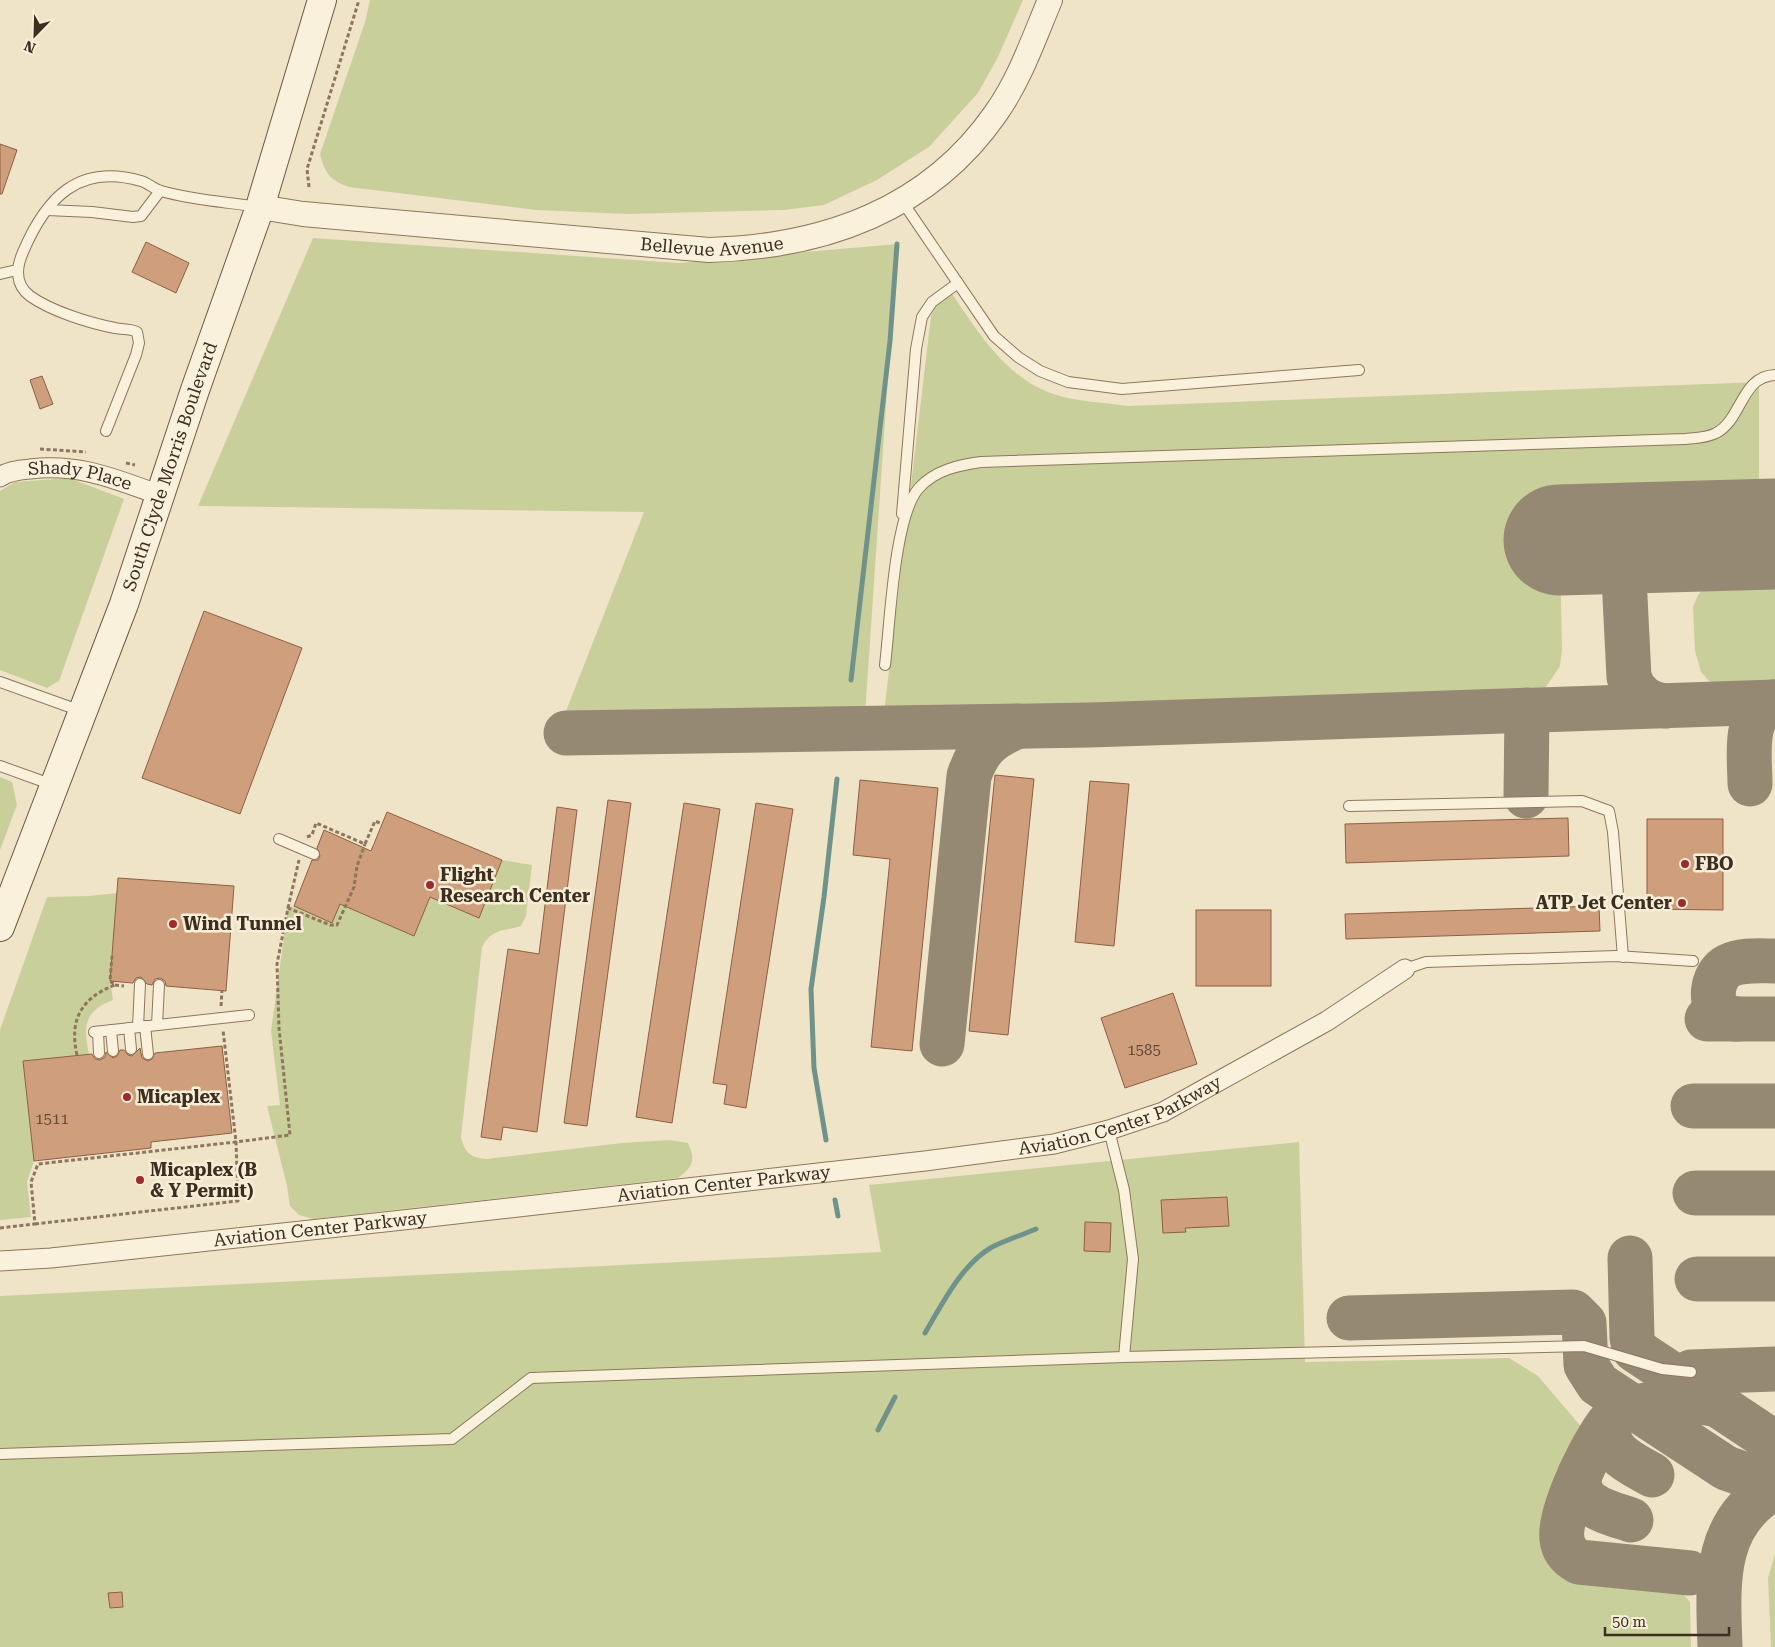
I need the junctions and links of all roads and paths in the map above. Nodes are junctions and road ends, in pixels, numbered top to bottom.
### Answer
1 (322, 0) edge
2 (359, 0) edge
3 (1050, 0) edge
4 (309, 187) dead end
5 (160, 191) junction
6 (902, 201) junction
7 (260, 207) junction
8 (47, 210) junction
9 (17, 270) junction
10 (0, 274) edge
11 (958, 282) junction
12 (1359, 370) dead end
13 (1775, 375) edge
14 (106, 431) dead end
15 (0, 477) edge
16 (160, 495) junction
17 (901, 524) junction
18 (884, 665) dead end
19 (0, 682) edge
20 (82, 711) junction
21 (0, 766) edge
22 (54, 785) junction
23 (1349, 806) dead end
24 (382, 824) dead end
25 (279, 839) dead end
26 (302, 839) dead end
27 (365, 844) junction
28 (298, 853) dead end
29 (314, 854) dead end
30 (288, 908) junction
31 (0, 927) edge
32 (112, 956) dead end
33 (1623, 957) junction
34 (1693, 961) dead end
35 (1405, 968) joint
36 (140, 984) dead end
37 (115, 985) junction
38 (159, 985) dead end
39 (124, 986) dead end
40 (222, 990) dead end
41 (249, 1015) dead end
42 (221, 1018) junction
43 (157, 1025) junction
44 (138, 1027) junction
45 (111, 1030) junction
46 (131, 1049) dead end
47 (113, 1051) dead end
48 (99, 1053) dead end
49 (148, 1054) dead end
50 (77, 1055) dead end
51 (1109, 1130) junction
52 (236, 1142) junction
53 (35, 1224) junction
54 (0, 1228) edge
55 (0, 1261) edge
56 (1124, 1357) junction
57 (1691, 1372) dead end
58 (0, 1454) edge

1 - 7 main road, South Clyde Morris Boulevard
2 - 4 path
3 - 6 street, Bellevue Avenue
5 - 7 lane
5 - 8 lane
5 - 8 lane
6 - 7 street, Bellevue Avenue
6 - 11 lane
7 - 16 main road, South Clyde Morris Boulevard
8 - 9 lane
9 - 10 lane
9 - 14 lane
11 - 12 lane
11 - 17 lane
13 - 17 lane
15 - 16 street, Shady Place
16 - 20 main road, South Clyde Morris Boulevard
17 - 18 lane
19 - 20 lane
20 - 22 main road, South Clyde Morris Boulevard
21 - 22 lane
22 - 31 main road, South Clyde Morris Boulevard
23 - 33 lane
24 - 27 path
25 - 29 lane
26 - 27 path
27 - 30 path
28 - 30 path
30 - 52 path
32 - 37 path
33 - 34 lane
33 - 35 lane
35 - 51 street, Aviation Center Parkway
36 - 44 lane
37 - 39 path
37 - 50 path
38 - 43 lane
40 - 42 path
41 - 42 lane
42 - 43 lane
42 - 52 path
43 - 44 lane
44 - 45 lane
44 - 46 lane
44 - 49 lane
45 - 47 lane
45 - 48 lane
51 - 55 street, Aviation Center Parkway
51 - 56 lane
52 - 53 path
52 - 53 path
53 - 54 path
56 - 57 lane
56 - 58 lane

